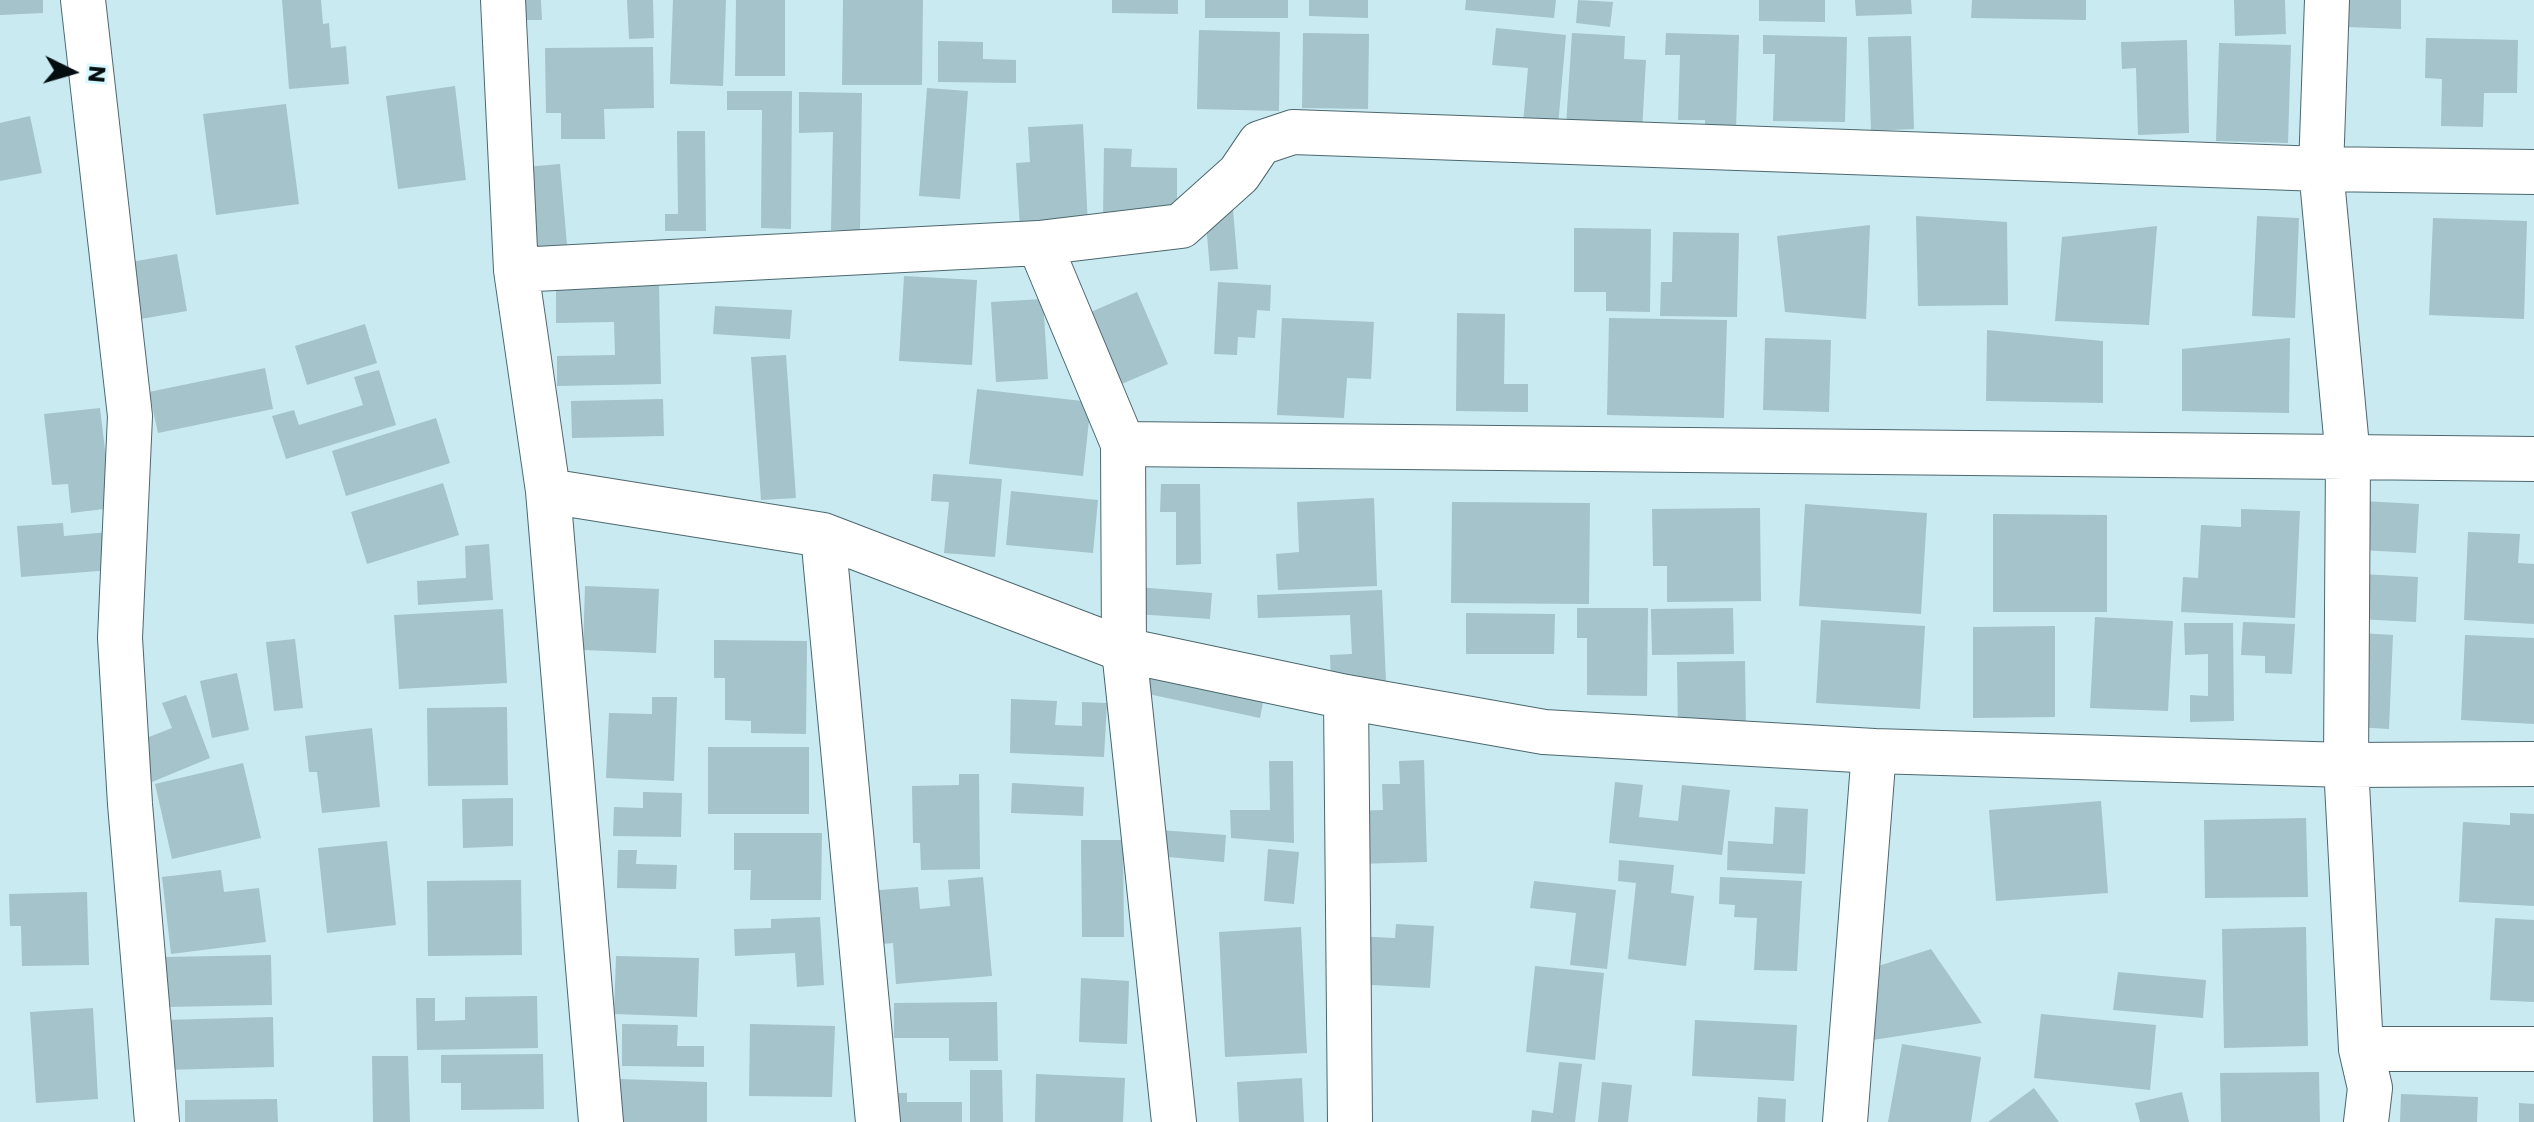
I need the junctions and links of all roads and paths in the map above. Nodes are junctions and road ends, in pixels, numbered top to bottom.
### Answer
1 (83, 0) edge
2 (503, 0) edge
3 (2327, 0) edge
4 (2321, 169) junction
5 (2534, 172) edge
6 (1039, 243) junction
7 (516, 270) junction
8 (1123, 444) junction
9 (2348, 458) junction
10 (2534, 459) edge
11 (548, 491) junction
12 (823, 535) junction
13 (1124, 650) junction
14 (1346, 697) junction
15 (1874, 751) junction
16 (2534, 764) edge
17 (2346, 765) junction
18 (2361, 1049) junction
19 (2534, 1049) edge
20 (157, 1122) edge
21 (601, 1122) edge
22 (878, 1122) edge
23 (1174, 1122) edge
24 (1350, 1122) edge
25 (1845, 1122) edge
26 (2366, 1122) edge

1 - 20 street
2 - 7 street
3 - 4 street
4 - 5 street
4 - 6 street
4 - 9 street
6 - 7 street
6 - 8 street
7 - 11 street
8 - 9 street
8 - 13 street
9 - 10 street
9 - 17 street
11 - 12 street
11 - 21 street
12 - 13 street
12 - 22 street
13 - 14 street
13 - 23 street
14 - 15 street
14 - 24 street
15 - 17 street
15 - 25 street
16 - 17 street
17 - 18 street
18 - 19 street
18 - 26 street

